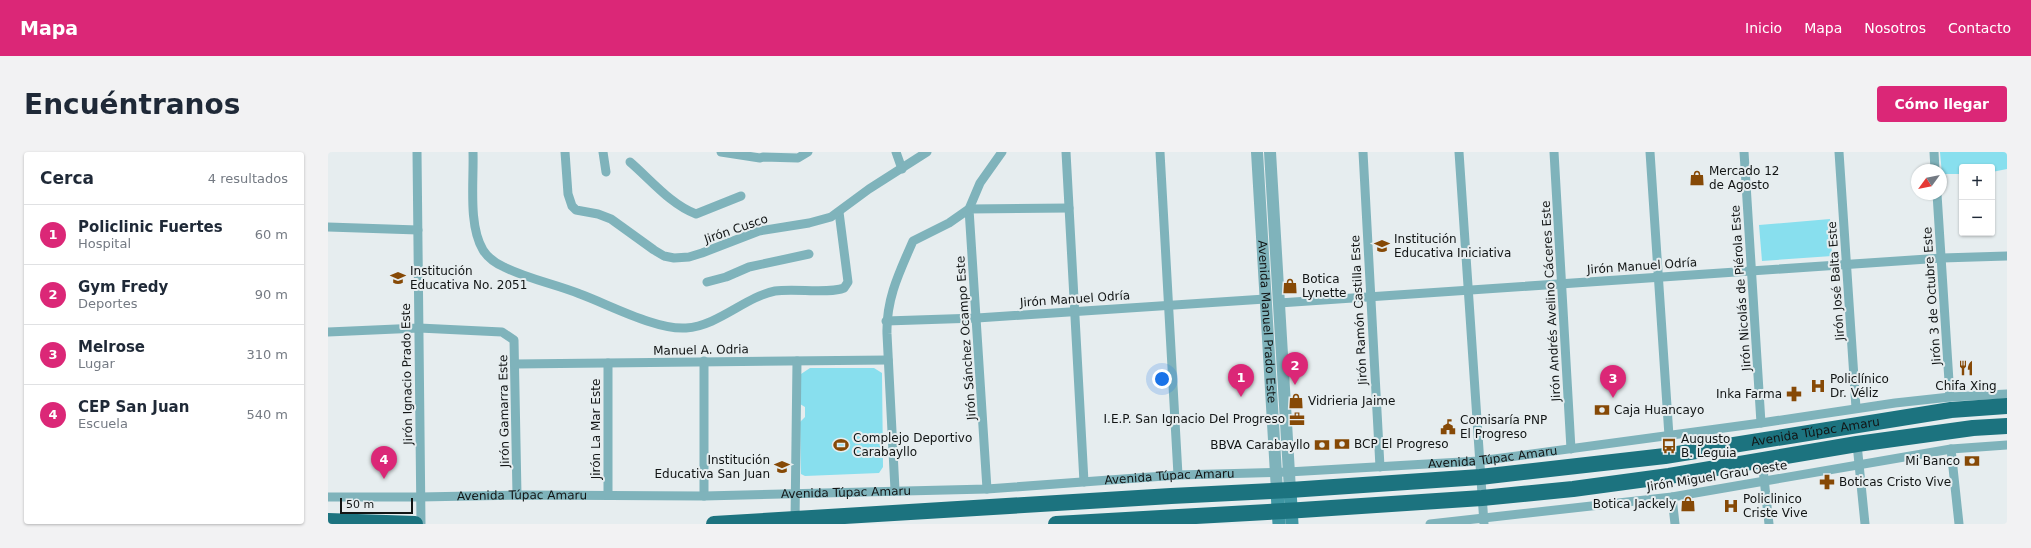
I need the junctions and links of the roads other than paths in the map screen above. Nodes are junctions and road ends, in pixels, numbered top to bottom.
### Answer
1 (417, 152) edge
2 (473, 152) edge
3 (565, 152) edge
4 (602, 152) edge
5 (721, 152) edge
6 (808, 152) edge
7 (896, 152) edge
8 (927, 152) edge
9 (1003, 152) edge
10 (1066, 152) edge
11 (1160, 152) edge
12 (1257, 152) edge
13 (1270, 152) edge
14 (1363, 152) edge
15 (1459, 152) edge
16 (1554, 152) edge
17 (1650, 152) edge
18 (1744, 152) edge
19 (1840, 152) edge
20 (1934, 152) edge
21 (764, 154) edge
22 (630, 162) dead end
23 (1935, 164) edge
24 (902, 169) junction
25 (606, 172) dead end
26 (741, 196) dead end
27 (1937, 200) edge
28 (1069, 208) junction
29 (969, 209) junction
30 (839, 212) junction
31 (328, 227) edge
32 (418, 230) junction
33 (809, 254) dead end
34 (2007, 256) edge
35 (1942, 258) junction
36 (1847, 265) junction
37 (1752, 271) junction
38 (1658, 277) junction
39 (707, 282) dead end
40 (1562, 283) junction
41 (1467, 289) junction
42 (1370, 296) junction
43 (1265, 299) junction
44 (1279, 303) junction
45 (1169, 305) junction
46 (1075, 311) junction
47 (977, 318) junction
48 (886, 321) junction
49 (419, 328) junction
50 (328, 332) edge
51 (888, 360) junction
52 (797, 361) junction
53 (704, 362) junction
54 (608, 363) junction
55 (515, 364) junction
56 (2007, 394) edge
57 (1950, 397) junction
58 (2007, 406) edge
59 (1856, 408) junction
60 (1761, 423) junction
61 (2007, 426) edge
62 (1669, 436) junction
63 (1858, 444) junction
64 (2007, 445) edge
65 (1571, 449) junction
66 (1951, 449) junction
67 (1762, 460) junction
68 (1478, 461) junction
69 (1860, 463) junction
70 (1380, 467) junction
71 (1276, 472) junction
72 (1288, 472) junction
73 (1178, 475) junction
74 (1480, 477) junction
75 (1084, 482) junction
76 (1765, 482) junction
77 (987, 489) junction
78 (895, 490) junction
79 (1283, 491) junction
80 (795, 494) junction
81 (517, 495) junction
82 (608, 495) junction
83 (704, 496) junction
84 (328, 497) edge
85 (1672, 497) junction
86 (420, 498) junction
87 (1482, 498) junction
88 (1285, 518) edge
89 (328, 521) edge
90 (1172, 521) edge
91 (795, 522) edge
92 (1484, 522) edge
93 (415, 524) edge
94 (421, 524) edge
95 (714, 524) edge
96 (1056, 524) edge
97 (1430, 524) edge
98 (1675, 524) edge
99 (1769, 524) edge
100 (1865, 524) edge
101 (1959, 524) edge

1 - 32 street, Jirón Ignacio Prado Este
2 - 30 street
3 - 30 street, Jirón Cusco
4 - 25 street
5 - 21 street
6 - 21 street
7 - 24 street
8 - 24 street, Jirón Cusco
9 - 29 street
10 - 28 street
11 - 45 street
12 - 43 street, Avenida Manuel Prado Este
13 - 44 street, Avenida Manuel Prado Este
14 - 42 street, Jirón Ramón Castilla Este
15 - 41 street
16 - 40 street, Jirón Andrés Avelino Cáceres Este
17 - 38 street
18 - 37 street, Jirón Nicolás de Piérola Este
19 - 36 street, Jirón José Balta Este
20 - 23 street
22 - 26 street
24 - 30 street, Jirón Cusco
27 - 35 street, Jirón 3 de Octubre Este
28 - 29 street
28 - 46 street
29 - 47 street, Jirón Sánchez Ocampo Este
29 - 48 street
31 - 32 street
32 - 49 street, Jirón Ignacio Prado Este
33 - 39 street
34 - 35 street, Jirón Manuel Odría
35 - 36 street, Jirón Manuel Odría
35 - 57 street, Jirón 3 de Octubre Este
36 - 37 street, Jirón Manuel Odría
36 - 59 street, Jirón José Balta Este
37 - 38 street, Jirón Manuel Odría
37 - 60 street, Jirón Nicolás de Piérola Este
38 - 40 street, Jirón Manuel Odría
38 - 62 street
40 - 41 street, Jirón Manuel Odría
40 - 65 street, Jirón Andrés Avelino Cáceres Este
41 - 42 street, Jirón Manuel Odría
41 - 68 street
42 - 44 street, Jirón Manuel Odría
42 - 70 street, Jirón Ramón Castilla Este
43 - 45 street, Jirón Manuel Odría
43 - 71 street, Avenida Manuel Prado Este
44 - 72 street, Avenida Manuel Prado Este
45 - 46 street, Jirón Manuel Odría
45 - 73 street
46 - 47 street, Jirón Manuel Odría
46 - 75 street
47 - 48 street, Jirón Manuel Odría
47 - 77 street, Jirón Sánchez Ocampo Este
48 - 51 street
49 - 50 street
49 - 55 street, Jirón Gamarra Este
49 - 86 street, Jirón Ignacio Prado Este
51 - 52 street, Manuel A. Odria
51 - 78 street
52 - 53 street, Manuel A. Odria
52 - 80 street
53 - 54 street, Manuel A. Odria
53 - 83 street
54 - 55 street, Manuel A. Odria
54 - 82 street, Jirón La Mar Este
55 - 81 street, Jirón Gamarra Este
56 - 57 street, Avenida Túpac Amaru
57 - 59 street, Avenida Túpac Amaru
58 - 74 highway, Avenida Túpac Amaru
59 - 60 street, Avenida Túpac Amaru
60 - 62 street, Avenida Túpac Amaru
61 - 63 highway, Avenida Túpac Amaru
62 - 65 street, Avenida Túpac Amaru
63 - 67 highway, Avenida Túpac Amaru
63 - 69 street
64 - 66 street, Jirón Miguel Grau Oeste
65 - 68 street, Avenida Túpac Amaru
66 - 69 street, Jirón Miguel Grau Oeste
66 - 101 street
67 - 76 street
67 - 87 highway, Avenida Túpac Amaru
68 - 70 street, Avenida Túpac Amaru
68 - 74 street
69 - 76 street, Jirón Miguel Grau Oeste
69 - 100 street
70 - 72 street, Avenida Túpac Amaru
71 - 72 street, Avenida Túpac Amaru
71 - 73 street, Avenida Túpac Amaru
71 - 79 street, Avenida Manuel Prado Este
72 - 79 street, Avenida Manuel Prado Este
73 - 75 street, Avenida Túpac Amaru
74 - 79 highway, Avenida Túpac Amaru
74 - 87 street
75 - 77 street, Avenida Túpac Amaru
76 - 85 street, Jirón Miguel Grau Oeste
76 - 99 street
77 - 78 street, Avenida Túpac Amaru
78 - 80 street, Avenida Túpac Amaru
79 - 88 main road
79 - 91 highway, Avenida Túpac Amaru
80 - 83 street, Avenida Túpac Amaru
80 - 91 street
81 - 82 street, Avenida Túpac Amaru
81 - 86 street, Avenida Túpac Amaru
82 - 83 street, Avenida Túpac Amaru
84 - 86 street, Avenida Túpac Amaru
85 - 92 street, Jirón Miguel Grau Oeste
85 - 98 street
86 - 94 street, Jirón Ignacio Prado Este
87 - 88 highway, Avenida Túpac Amaru
87 - 92 street
88 - 90 highway, Avenida Túpac Amaru
89 - 93 highway
90 - 96 highway, Avenida Túpac Amaru
91 - 95 highway, Avenida Túpac Amaru
92 - 97 street, Jirón Miguel Grau Oeste

